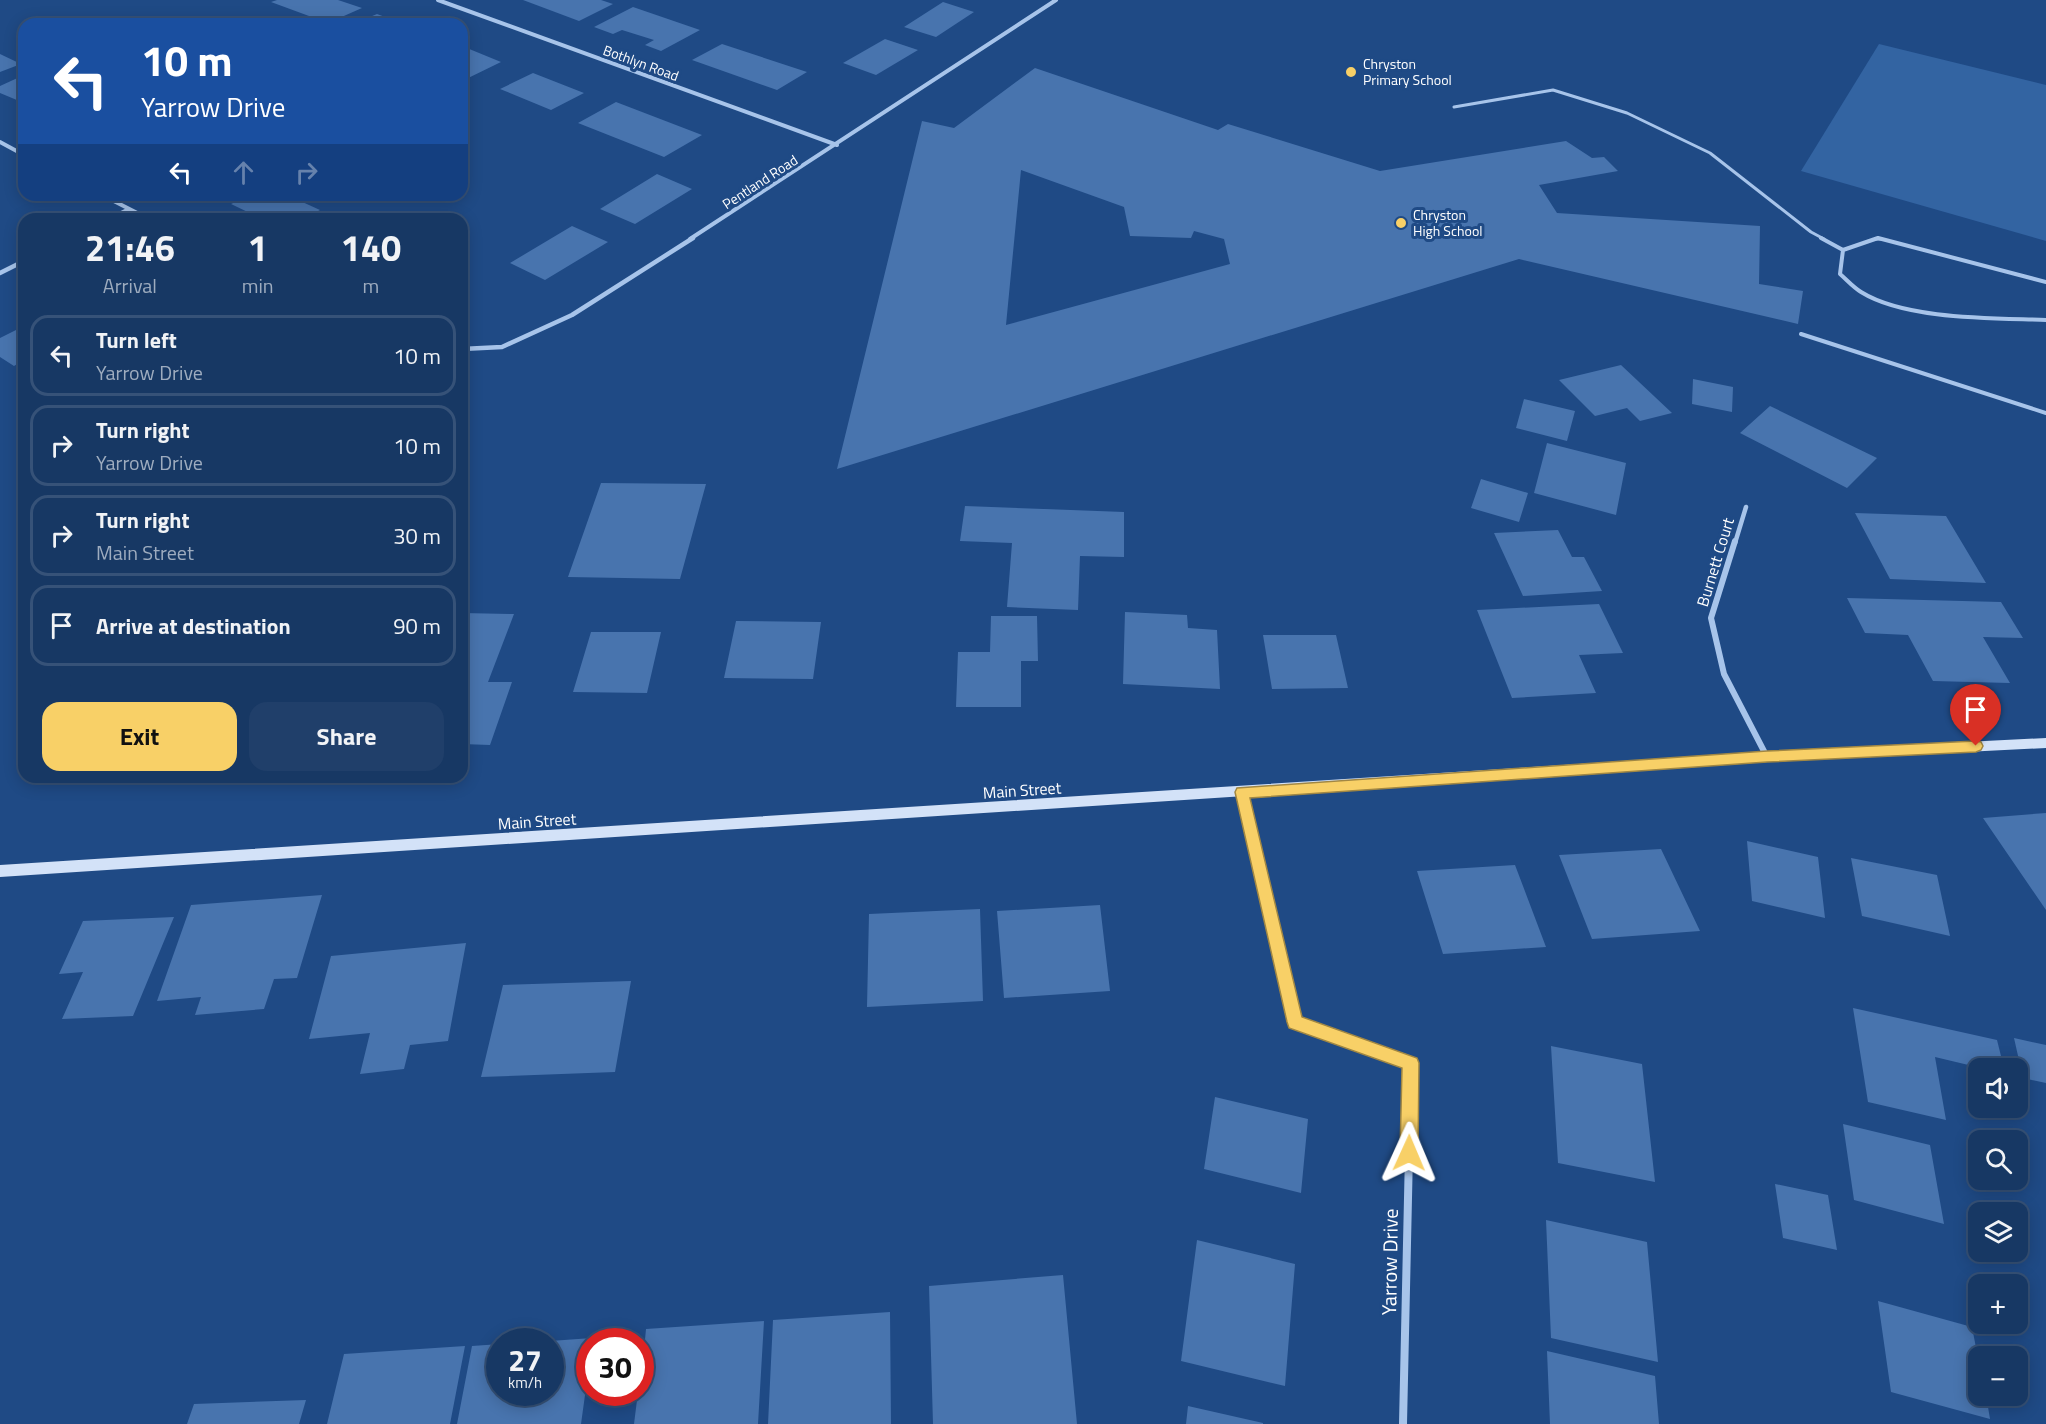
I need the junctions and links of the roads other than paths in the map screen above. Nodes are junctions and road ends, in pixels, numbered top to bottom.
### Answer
1 (438, 0) edge
2 (1056, 0) edge
3 (1454, 107) dead end
4 (0, 142) edge
5 (837, 145) junction
6 (18, 152) edge
7 (114, 201) edge
8 (129, 209) junction
9 (121, 213) edge
10 (137, 213) edge
11 (1843, 250) junction
12 (18, 264) edge
13 (0, 273) edge
14 (2046, 282) edge
15 (2046, 320) edge
16 (1801, 334) dead end
17 (468, 349) edge
18 (2046, 414) edge
19 (1746, 507) dead end
20 (2046, 743) edge
21 (1767, 757) junction
22 (1242, 792) junction
23 (0, 871) edge
24 (1403, 1424) edge

1 - 5 street, Bothlyn Road
2 - 5 street, Pentland Road
3 - 11 lane
4 - 6 street
5 - 17 street, Pentland Road
7 - 8 street
8 - 9 street
8 - 10 street
11 - 14 lane
11 - 15 lane
12 - 13 street
16 - 18 lane
19 - 21 street, Burnett Court
20 - 21 street, Main Street
21 - 22 street, Main Street
22 - 23 street, Main Street
22 - 24 street, Yarrow Drive

